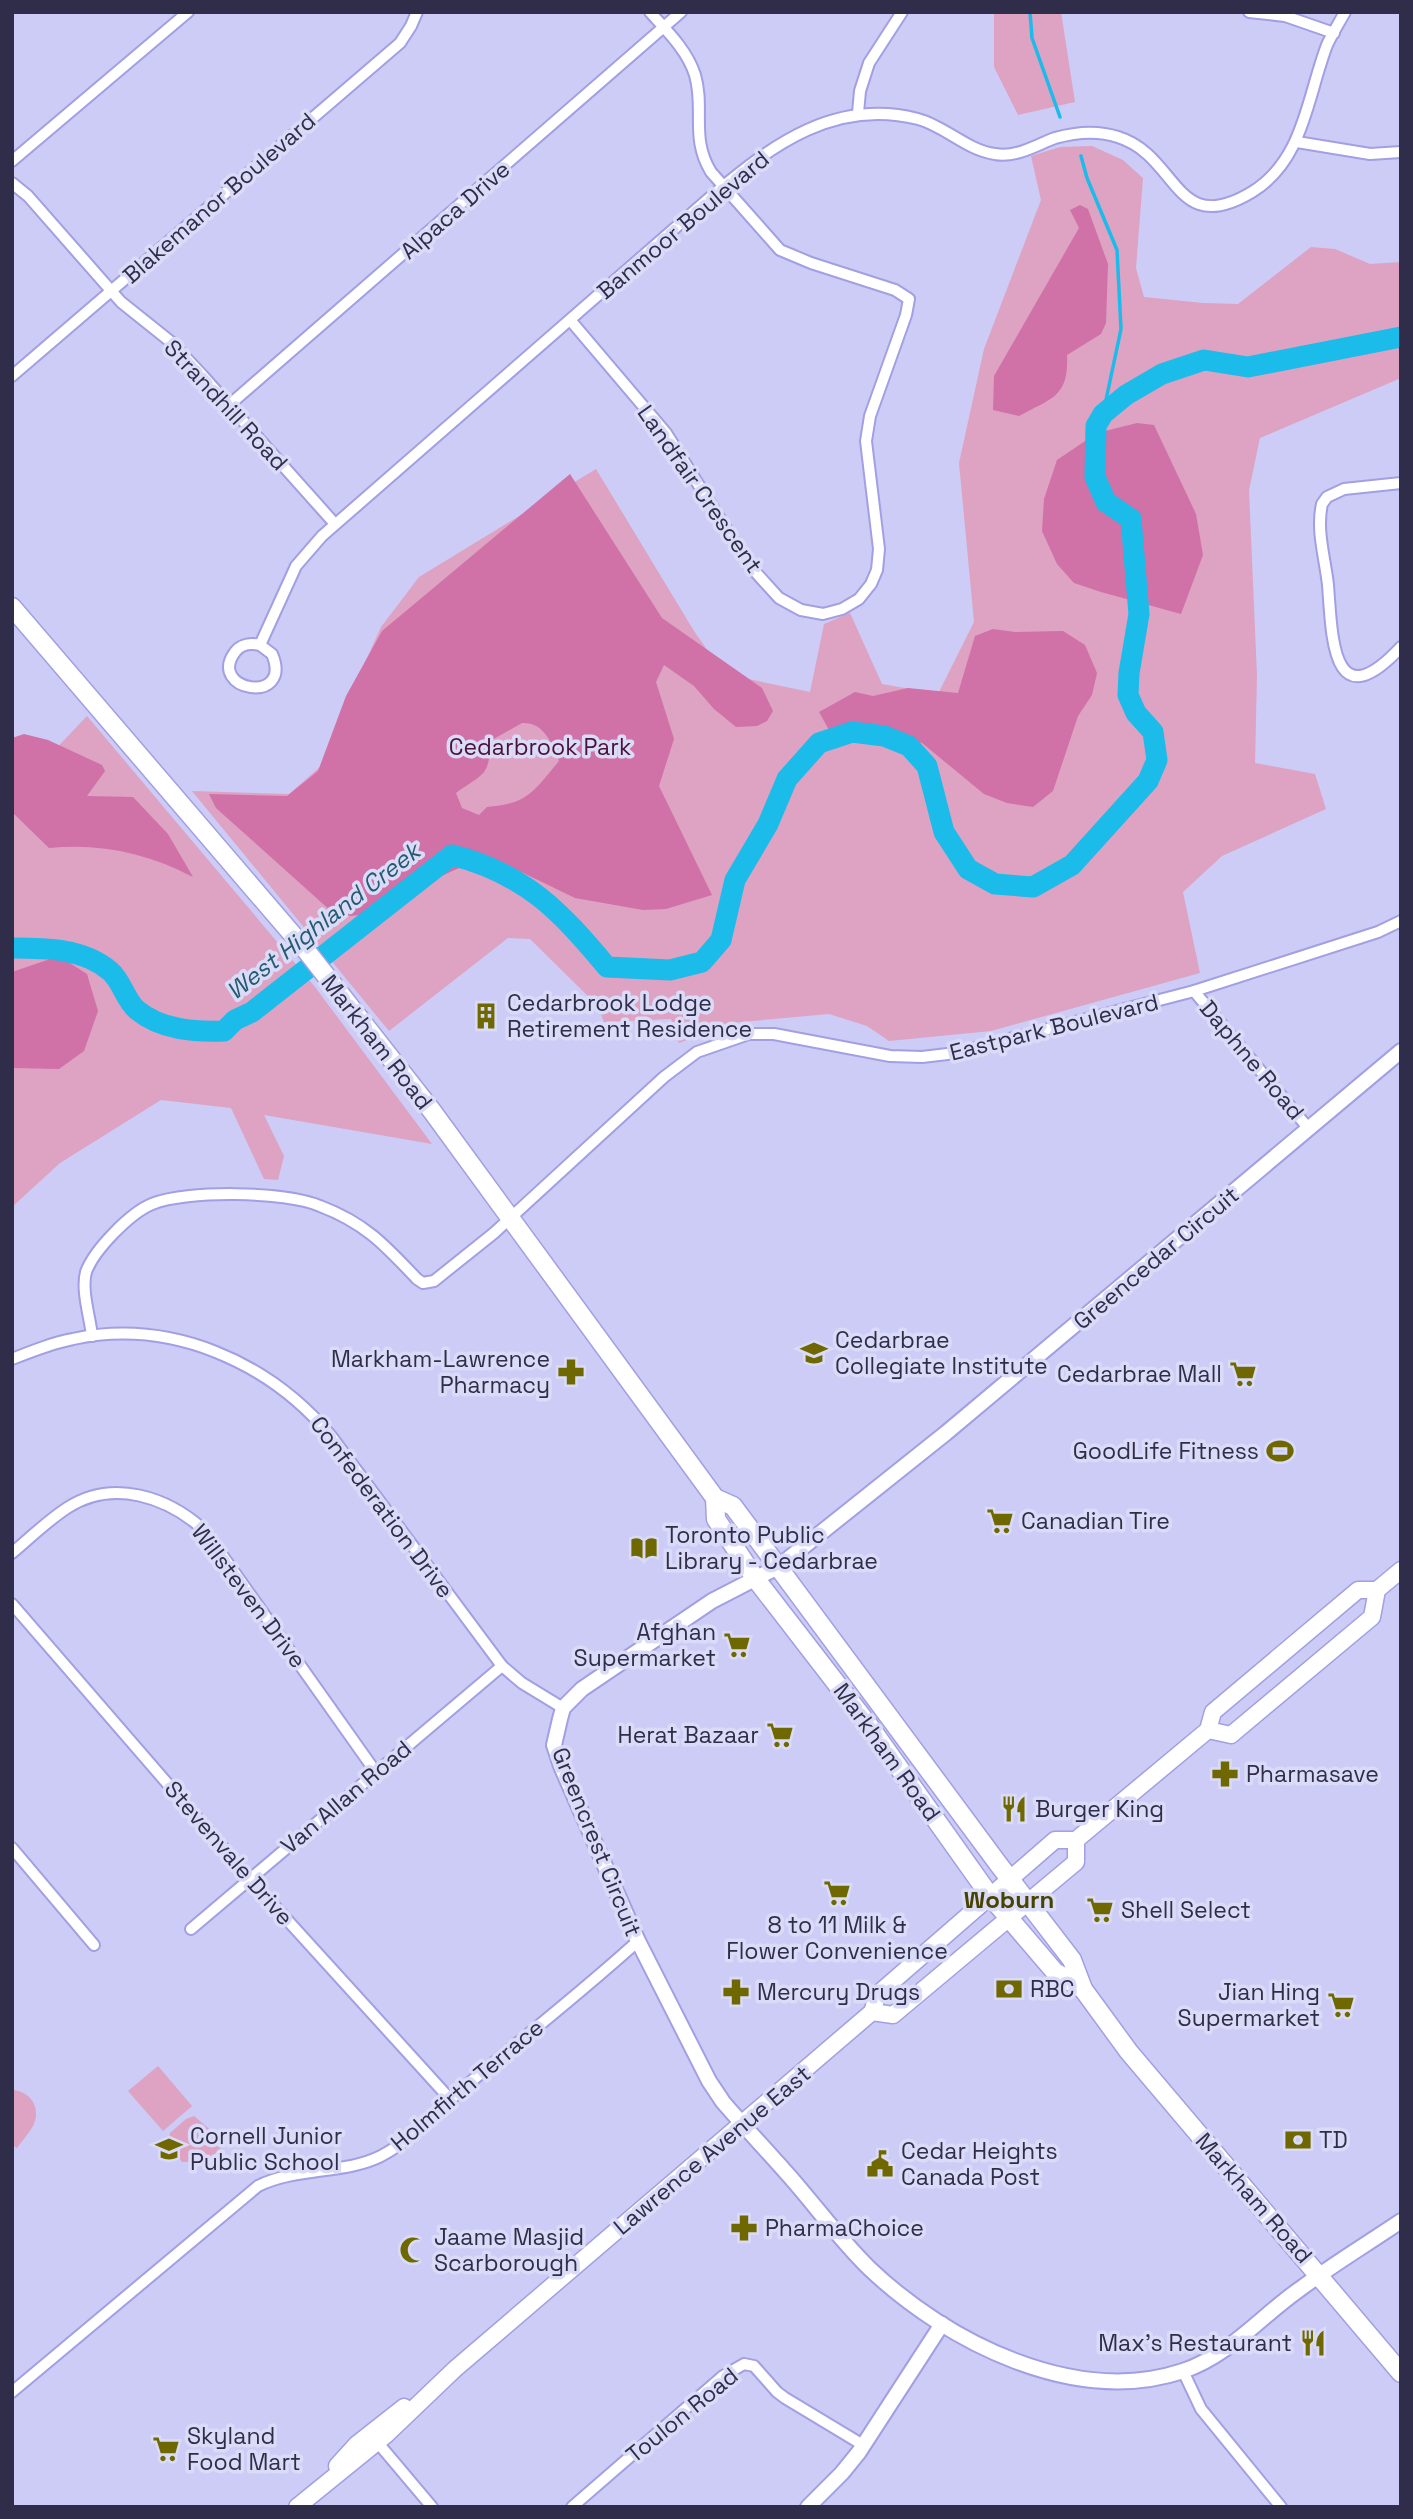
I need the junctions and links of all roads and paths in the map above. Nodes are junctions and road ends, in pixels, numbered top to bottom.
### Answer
1 (188, 12) edge
2 (417, 12) edge
3 (650, 12) edge
4 (681, 12) edge
5 (902, 12) edge
6 (1249, 12) edge
7 (1345, 12) edge
8 (664, 28) junction
9 (1334, 33) junction
10 (858, 113) junction
11 (1297, 142) junction
12 (1401, 152) edge
13 (12, 161) edge
14 (12, 183) edge
15 (724, 186) junction
16 (111, 291) junction
17 (571, 321) junction
18 (12, 376) edge
19 (228, 406) junction
20 (1401, 483) edge
21 (335, 523) junction
22 (12, 607) edge
23 (260, 645) junction
24 (1401, 648) edge
25 (1401, 920) edge
26 (1194, 991) junction
27 (1401, 1051) edge
28 (1309, 1129) junction
29 (510, 1217) junction
30 (92, 1336) junction
31 (12, 1359) edge
32 (715, 1498) junction
33 (12, 1553) edge
34 (778, 1567) junction
35 (1401, 1570) edge
36 (755, 1578) junction
37 (1377, 1590) junction
38 (12, 1604) edge
39 (502, 1666) junction
40 (563, 1709) junction
41 (1208, 1730) junction
42 (375, 1771) junction
43 (1076, 1840) junction
44 (12, 1848) edge
45 (250, 1879) junction
46 (1010, 1880) junction
47 (990, 1896) junction
48 (1028, 1902) junction
49 (1010, 1918) junction
50 (191, 1929) dead end
51 (638, 1941) junction
52 (94, 1945) dead end
53 (1083, 1989) junction
54 (873, 2012) junction
55 (450, 2099) junction
56 (742, 2124) junction
57 (1401, 2221) edge
58 (1320, 2275) junction
59 (942, 2324) junction
60 (1183, 2371) junction
61 (1401, 2373) edge
62 (12, 2392) edge
63 (373, 2438) junction
64 (863, 2445) junction
65 (299, 2505) edge
66 (432, 2507) edge
67 (572, 2507) edge
68 (808, 2507) edge
69 (1281, 2507) edge

1 - 13 street
2 - 16 street, Blakemanor Boulevard
3 - 8 street
4 - 8 street, Alpaca Drive
5 - 10 street
6 - 9 street
7 - 9 street, Banmoor Boulevard
8 - 15 street
8 - 19 street, Alpaca Drive
9 - 11 street, Banmoor Boulevard
10 - 11 street, Banmoor Boulevard
10 - 15 street, Banmoor Boulevard
11 - 12 street
14 - 16 street, Strandhill Road
15 - 17 street, Banmoor Boulevard
15 - 17 street, Landfair Crescent
16 - 18 street, Blakemanor Boulevard
16 - 19 street, Strandhill Road
17 - 21 street, Banmoor Boulevard
19 - 21 street, Strandhill Road
20 - 24 street
21 - 23 street, Banmoor Boulevard
22 - 29 main road, Markham Road
23 - 23 street
25 - 26 street, Eastpark Boulevard
26 - 28 street, Daphne Road
26 - 29 street, Eastpark Boulevard
27 - 28 street, Greencedar Circuit
28 - 34 street, Greencedar Circuit
29 - 30 street, Eastpark Boulevard
29 - 32 main road, Markham Road
30 - 31 street, Confederation Drive
30 - 39 street, Confederation Drive
32 - 34 main road, Markham Road
32 - 36 main road, Markham Road
33 - 42 street, Willsteven Drive
34 - 36 street
34 - 46 main road, Markham Road
35 - 37 main road, Lawrence Avenue East
36 - 40 street
36 - 47 main road, Markham Road
37 - 41 main road, Lawrence Avenue East
37 - 41 main road
38 - 45 street, Stevenvale Drive
39 - 40 street, Confederation Drive
39 - 42 street, Van Allan Road
40 - 51 street, Greencrest Circuit
41 - 43 main road, Lawrence Avenue East
42 - 45 street, Van Allan Road
43 - 46 main road, Lawrence Avenue East
43 - 48 main road, Lawrence Avenue East
44 - 52 street
45 - 50 street, Van Allan Road
45 - 55 street, Stevenvale Drive
46 - 47 main road, Lawrence Avenue East
46 - 48 main road, Markham Road
47 - 49 main road, Markham Road
47 - 54 main road, Lawrence Avenue East
48 - 49 main road, Lawrence Avenue East
48 - 53 main road, Markham Road
49 - 53 main road, Markham Road
49 - 54 main road, Lawrence Avenue East
51 - 55 street, Holmfirth Terrace
51 - 56 street, Greencrest Circuit
53 - 58 main road, Markham Road
54 - 56 main road, Lawrence Avenue East
55 - 62 street, Holmfirth Terrace
56 - 59 street, Greencrest Circuit
56 - 63 main road, Lawrence Avenue East
57 - 58 street, Greencrest Circuit
58 - 60 street, Greencrest Circuit
58 - 61 main road, Markham Road
59 - 60 street, Greencrest Circuit
59 - 64 street
60 - 69 street
63 - 65 main road, Lawrence Avenue East
63 - 66 street
64 - 67 street, Toulon Road
64 - 68 street

